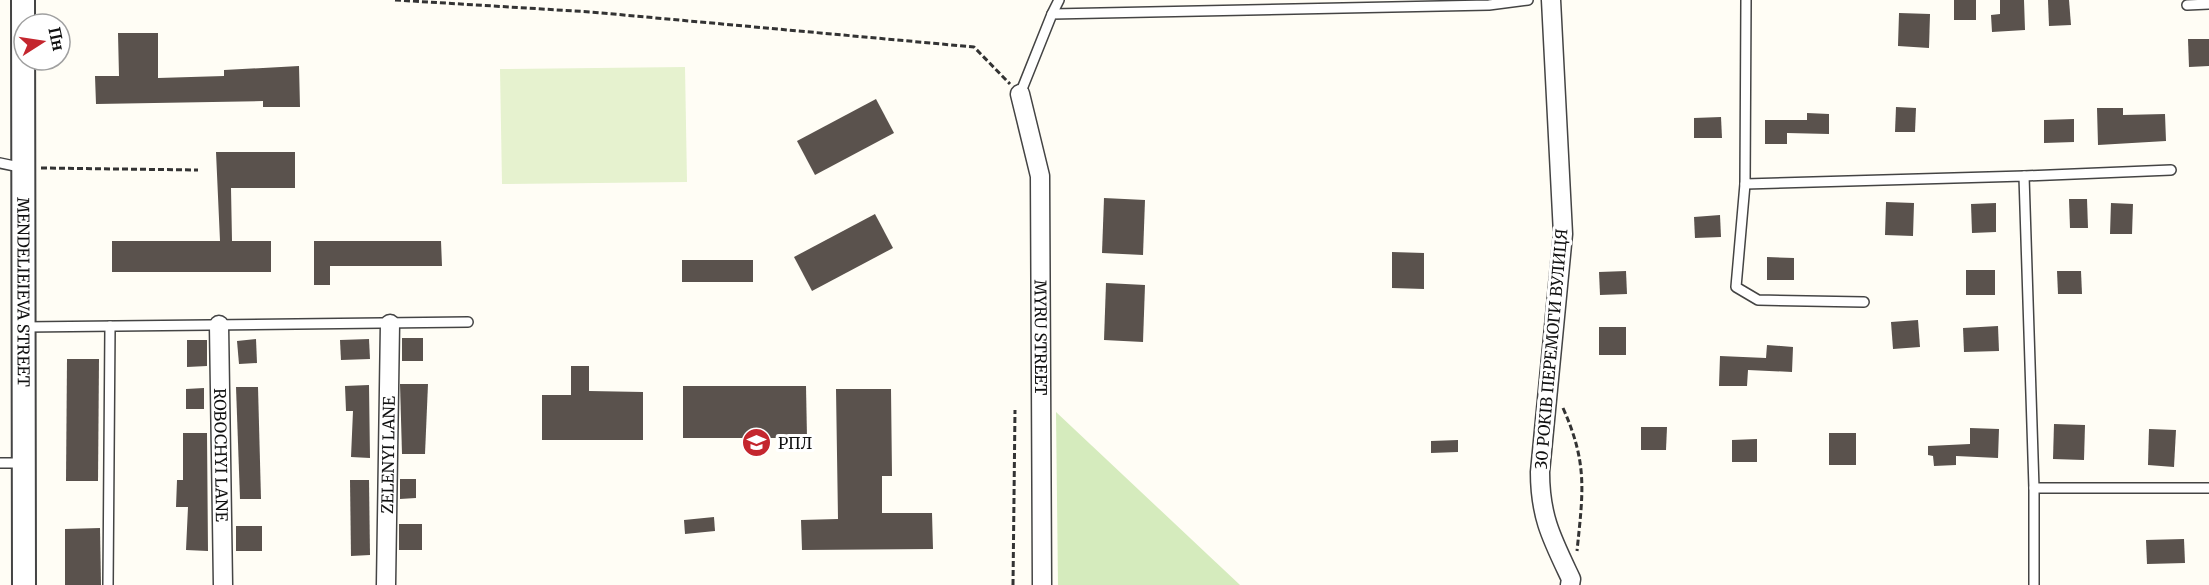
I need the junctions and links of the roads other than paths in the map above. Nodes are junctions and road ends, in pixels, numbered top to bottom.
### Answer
1 (23, 0) edge
2 (1059, 0) edge
3 (1528, 0) edge
4 (1551, 0) edge
5 (1746, 0) edge
6 (1454, 3) edge
7 (2209, 4) edge
8 (2187, 5) dead end
9 (1052, 14) junction
10 (1020, 94) joint
11 (0, 163) edge
12 (24, 168) junction
13 (2171, 170) dead end
14 (2024, 176) junction
15 (1745, 184) junction
16 (1864, 302) dead end
17 (468, 322) dead end
18 (390, 324) junction
19 (219, 325) junction
20 (110, 326) junction
21 (24, 327) junction
22 (0, 463) edge
23 (24, 463) junction
24 (2034, 488) junction
25 (2209, 488) edge
26 (1570, 582) edge
27 (24, 585) edge
28 (108, 585) edge
29 (223, 585) edge
30 (386, 585) edge
31 (1042, 585) edge
32 (2034, 585) edge

1 - 12 street, MENDELIEIEVA STREET
2 - 9 lane
3 - 6 lane
4 - 26 street, 30 РОКІВ ПЕРЕМОГИ ВУЛИЦЯ
5 - 15 lane
6 - 9 lane
7 - 8 lane
9 - 10 lane
10 - 31 street, MYRU STREET
11 - 12 lane
12 - 21 street, MENDELIEIEVA STREET
13 - 14 lane
14 - 15 lane
14 - 24 lane
15 - 16 lane
17 - 18 lane
18 - 19 lane
18 - 30 street, ZELENYI LANE
19 - 20 lane
19 - 29 street, ROBOCHYI LANE
20 - 21 lane
20 - 28 lane
21 - 23 street, MENDELIEIEVA STREET
22 - 23 lane
23 - 27 street, MENDELIEIEVA STREET
24 - 25 lane
24 - 32 lane

